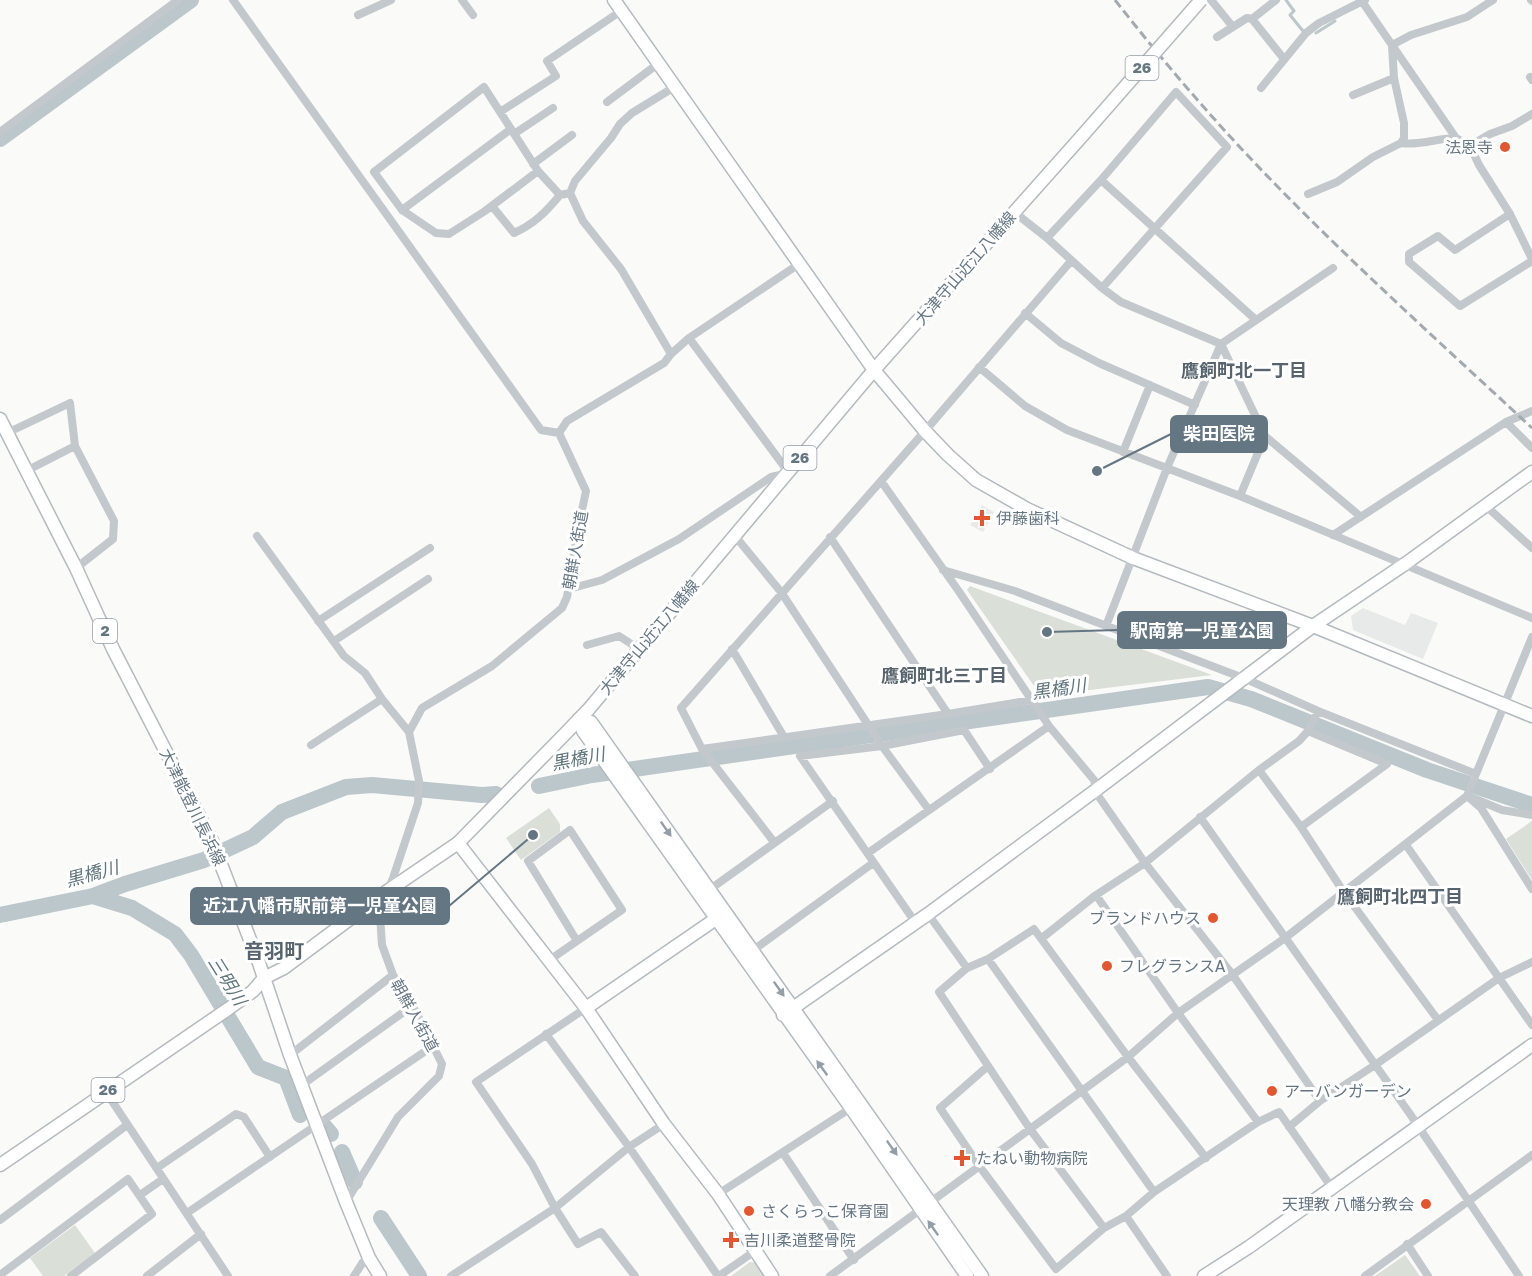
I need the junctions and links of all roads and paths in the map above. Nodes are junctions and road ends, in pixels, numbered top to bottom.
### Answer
1 (178, 0) edge
2 (233, 0) edge
3 (391, 0) edge
4 (462, 0) edge
5 (614, 0) edge
6 (1201, 0) edge
7 (1211, 0) edge
8 (1276, 0) edge
9 (1363, 0) edge
10 (1493, 0) edge
11 (621, 11) junction
12 (358, 15) dead end
13 (473, 15) dead end
14 (1252, 19) junction
15 (1233, 27) junction
16 (1217, 37) dead end
17 (1392, 45) junction
18 (1284, 59) junction
19 (659, 63) junction
20 (1394, 78) junction
21 (676, 86) junction
22 (1261, 87) dead end
23 (1353, 95) dead end
24 (607, 102) dead end
25 (553, 108) dead end
26 (500, 112) junction
27 (1532, 114) edge
28 (513, 131) junction
29 (0, 132) edge
30 (572, 135) dead end
31 (1456, 138) junction
32 (1401, 143) junction
33 (1470, 146) junction
34 (536, 167) junction
35 (1101, 180) junction
36 (570, 193) junction
37 (1308, 194) dead end
38 (560, 195) junction
39 (492, 206) junction
40 (402, 210) junction
41 (1014, 212) junction
42 (1510, 214) junction
43 (1156, 229) junction
44 (1047, 238) junction
45 (1532, 260) edge
46 (1071, 261) junction
47 (799, 264) junction
48 (1333, 268) dead end
49 (1102, 288) junction
50 (1025, 313) junction
51 (1256, 320) junction
52 (689, 338) junction
53 (1221, 344) junction
54 (671, 354) junction
55 (979, 367) junction
56 (874, 370) junction
57 (1150, 386) junction
58 (1195, 405) junction
59 (1532, 411) edge
60 (0, 419) edge
61 (1506, 422) junction
62 (925, 431) junction
63 (7, 433) junction
64 (559, 433) junction
65 (1265, 436) junction
66 (75, 446) junction
67 (1532, 448) edge
68 (1123, 452) junction
69 (1167, 468) junction
70 (26, 471) junction
71 (1532, 472) edge
72 (789, 473) junction
73 (881, 481) junction
74 (1240, 496) junction
75 (1486, 506) junction
76 (1361, 516) junction
77 (1333, 535) junction
78 (257, 536) dead end
79 (735, 536) junction
80 (830, 537) junction
81 (430, 548) dead end
82 (1532, 548) edge
83 (1133, 558) junction
84 (1405, 564) junction
85 (76, 568) junction
86 (943, 570) junction
87 (428, 579) dead end
88 (569, 589) junction
89 (781, 592) junction
90 (1532, 618) edge
91 (318, 621) junction
92 (1106, 626) junction
93 (1313, 626) junction
94 (1532, 637) edge
95 (334, 641) junction
96 (587, 645) dead end
97 (639, 649) junction
98 (732, 649) junction
99 (1246, 679) junction
100 (382, 699) junction
101 (1032, 701) junction
102 (1503, 705) junction
103 (1318, 711) junction
104 (948, 714) junction
105 (1532, 716) edge
106 (579, 719) junction
107 (869, 725) junction
108 (1049, 726) junction
109 (1308, 731) junction
110 (409, 732) junction
111 (784, 737) junction
112 (311, 745) dead end
113 (882, 746) junction
114 (702, 749) junction
115 (990, 769) junction
116 (1259, 770) junction
117 (1476, 774) junction
118 (627, 784) junction
119 (1096, 790) junction
120 (1467, 796) junction
121 (833, 801) junction
122 (928, 810) junction
123 (1532, 815) edge
124 (1200, 817) junction
125 (1301, 827) junction
126 (458, 843) junction
127 (774, 843) junction
128 (1406, 845) junction
129 (868, 853) junction
130 (873, 863) junction
131 (1145, 864) junction
132 (1532, 889) edge
133 (709, 890) junction
134 (386, 891) junction
135 (1343, 891) junction
136 (1096, 895) junction
137 (928, 914) junction
138 (720, 915) junction
139 (915, 922) junction
140 (1042, 938) junction
141 (1285, 938) junction
142 (577, 941) junction
143 (752, 951) junction
144 (988, 959) junction
145 (548, 961) junction
146 (1532, 962) edge
147 (967, 968) junction
148 (1232, 974) junction
149 (393, 975) junction
150 (264, 978) junction
151 (1499, 978) junction
152 (412, 1006) junction
153 (586, 1008) junction
154 (788, 1012) junction
155 (1178, 1013) junction
156 (1438, 1020) junction
157 (1532, 1025) edge
158 (546, 1034) junction
159 (1532, 1045) edge
160 (433, 1046) junction
161 (290, 1055) junction
162 (1128, 1057) junction
163 (1375, 1065) junction
164 (988, 1066) junction
165 (302, 1085) junction
166 (106, 1092) junction
167 (1081, 1092) junction
168 (1320, 1101) junction
169 (851, 1108) junction
170 (1258, 1122) junction
171 (664, 1124) junction
172 (127, 1125) junction
173 (317, 1125) junction
174 (1289, 1127) junction
175 (1418, 1127) junction
176 (1030, 1129) junction
177 (629, 1148) junction
178 (783, 1153) junction
179 (270, 1157) junction
180 (1206, 1158) junction
181 (1531, 1158) edge
182 (0, 1165) edge
183 (980, 1167) junction
184 (157, 1168) junction
185 (164, 1179) junction
186 (1332, 1188) junction
187 (1154, 1192) junction
188 (718, 1194) junction
189 (140, 1196) junction
190 (1468, 1200) junction
191 (346, 1202) junction
192 (926, 1207) junction
193 (555, 1208) junction
194 (188, 1213) junction
195 (1126, 1216) junction
196 (0, 1220) edge
197 (1104, 1228) junction
198 (201, 1234) junction
199 (1407, 1244) junction
200 (755, 1251) junction
201 (369, 1258) junction
202 (854, 1260) junction
203 (0, 1275) edge
204 (71, 1276) edge
205 (147, 1276) edge
206 (228, 1276) edge
207 (354, 1276) edge
208 (380, 1276) edge
209 (451, 1276) edge
210 (635, 1276) edge
211 (719, 1276) edge
212 (772, 1276) edge
213 (830, 1276) edge
214 (967, 1276) edge
215 (982, 1276) edge
216 (1167, 1276) edge
217 (1204, 1276) edge
218 (1365, 1276) edge
219 (1428, 1276) edge
220 (1519, 1276) edge

1 - 29 street
2 - 64 street
3 - 12 street
4 - 13 street
5 - 11 street
6 - 41 street, 大津守山近江八幡線 / 26, bridge
7 - 15 street
8 - 14 street
9 - 17 street
9 - 18 street
10 - 17 street
11 - 19 street
11 - 26 street
14 - 15 street
14 - 18 street
15 - 16 street
17 - 20 street
17 - 31 street
18 - 22 street
19 - 21 street
19 - 24 street
20 - 23 street
20 - 32 street
21 - 36 street
21 - 47 street
25 - 28 street
26 - 28 street
26 - 40 street
27 - 33 street
28 - 34 street
28 - 40 street
30 - 34 street
31 - 32 street
31 - 33 street
32 - 37 street
33 - 42 street
34 - 38 street
34 - 39 street
35 - 43 street
35 - 43 street
35 - 44 street
36 - 38 street
36 - 54 street
38 - 39 street
39 - 40 street
41 - 44 street
41 - 56 street, 大津守山近江八幡線 / 26
42 - 45 street
42 - 45 street
43 - 49 street
43 - 51 street
44 - 46 street
46 - 49 street
46 - 50 street
47 - 52 street
47 - 56 street
48 - 51 street
49 - 53 street
50 - 55 street
50 - 57 street
51 - 53 street
52 - 54 street
52 - 72 street
53 - 58 street
53 - 65 street
54 - 64 street
55 - 62 street
55 - 68 street
56 - 62 street
56 - 72 street, 大津守山近江八幡線 / 26
57 - 58 street
57 - 68 street
58 - 69 street
59 - 61 street
60 - 63 street, 大津能登川長浜線 / 2
61 - 67 street
61 - 76 street
62 - 73 street
62 - 83 street
63 - 66 street
63 - 70 street, 大津能登川長浜線 / 2
64 - 88 street, 朝鮮人街道
65 - 74 street
65 - 76 street
66 - 70 street
66 - 85 street
68 - 69 street
69 - 74 street
69 - 83 street
70 - 85 street, 大津能登川長浜線 / 2
71 - 75 street
72 - 79 street, 大津守山近江八幡線 / 26
72 - 88 street
73 - 80 street
73 - 86 street
74 - 77 street
75 - 82 street
75 - 84 street
76 - 77 street
77 - 84 street
78 - 91 street
79 - 89 street
79 - 97 street, 大津守山近江八幡線 / 26
80 - 89 street
80 - 104 street
81 - 91 street
83 - 92 street
83 - 93 street
84 - 90 street
84 - 93 street
85 - 150 street, 大津能登川長浜線 / 2
86 - 92 street
86 - 101 street
87 - 95 street
88 - 110 street, 朝鮮人街道
89 - 98 street
89 - 107 street
91 - 95 street
92 - 99 street
93 - 99 street
93 - 102 street
94 - 102 street
95 - 100 street
96 - 97 street
97 - 106 street, 大津守山近江八幡線 / 26
98 - 111 street
98 - 114 street
99 - 103 street
99 - 119 street
100 - 110 street
100 - 112 street
101 - 104 street
101 - 108 street
102 - 105 street
102 - 117 street
103 - 109 street
103 - 117 street
104 - 107 street
106 - 118 street
106 - 126 street, 大津守山近江八幡線 / 26
107 - 111 street
107 - 113 street
108 - 115 street
108 - 119 street
109 - 116 street
109 - 125 street
110 - 134 street, 朝鮮人街道
111 - 114 street
113 - 115 street
113 - 121 street
113 - 122 street
114 - 127 street
115 - 122 street
116 - 124 street
116 - 125 street
117 - 120 street
118 -> 133 street
118 - 138 street
119 - 131 street
119 - 137 street
120 - 123 street
120 - 128 street
120 - 132 street
121 - 127 street
121 - 129 street
122 - 129 street
124 - 131 street
124 - 141 street
125 - 135 street
126 - 134 street, 大津守山近江八幡線 / 26
126 - 145 street
127 - 133 street
128 - 135 street
128 - 151 street
129 - 130 street
130 - 139 street
130 - 143 street
131 - 136 street
131 - 148 street
133 - 138 street
134 - 149 street, 朝鮮人街道
134 - 150 street, 大津守山近江八幡線 / 26
135 - 141 street
135 - 156 street
136 - 140 street
136 - 155 street
137 - 139 street
137 - 147 street
138 - 143 street
138 - 153 street
138 - 154 street
139 - 154 street
140 - 144 street
140 - 162 street
141 - 148 street
141 - 163 street
142 - 142 street
142 - 145 street
143 -> 154 street
144 - 147 street
144 - 167 street
145 - 153 street
146 - 151 street
147 - 164 street
148 - 155 street
148 - 168 street
149 - 152 street, 朝鮮人街道
149 - 161 street
150 - 161 street, 大津能登川長浜線 / 2
150 - 166 street, 大津守山近江八幡線 / 26
151 - 156 street
151 - 157 street
152 - 160 street, 朝鮮人街道
152 - 165 street
153 - 158 street
153 - 171 street
169 -> 154 street
154 -> 192 street
155 - 162 street
155 - 170 street
156 - 163 street
158 - 177 street
158 - 193 street
159 - 175 street
160 - 173 street
160 - 191 street, 朝鮮人街道
161 - 165 street, 大津能登川長浜線 / 2
162 - 167 street
162 - 180 street
163 - 168 street
163 - 175 street
164 - 176 street
164 - 183 street
165 - 173 street, 大津能登川長浜線 / 2
166 - 172 street
166 - 182 street, 大津守山近江八幡線 / 26
167 - 176 street
167 - 187 street
168 - 174 street
169 - 178 street
169 - 192 street
170 - 174 street
170 - 180 street
171 - 177 street
171 - 188 street
172 - 184 street
172 - 196 street
173 - 179 street
173 - 191 street, 大津能登川長浜線 / 2
174 - 186 street
175 - 186 street
175 - 190 street
176 - 183 street
176 - 197 street
177 - 193 street
177 - 211 street
178 - 188 street
178 - 202 street
179 - 184 street
179 - 194 street
180 - 187 street
181 - 190 street
183 - 192 street
183 - 197 street
184 - 185 street
185 - 189 street
185 - 194 street
186 - 217 street
187 - 195 street
188 - 200 street
189 - 203 street
189 - 204 street
190 - 199 street
190 - 220 street
191 - 201 street, 大津能登川長浜線 / 2
192 - 202 street
214 -> 192 street
192 - 215 street
193 - 209 street
193 - 210 street
194 - 198 street
195 - 197 street
195 - 216 street
198 - 205 street
198 - 206 street
199 - 218 street
199 - 219 street
200 - 211 street
200 - 212 street
201 - 207 street
201 - 208 street, 大津能登川長浜線 / 2
202 - 213 street

